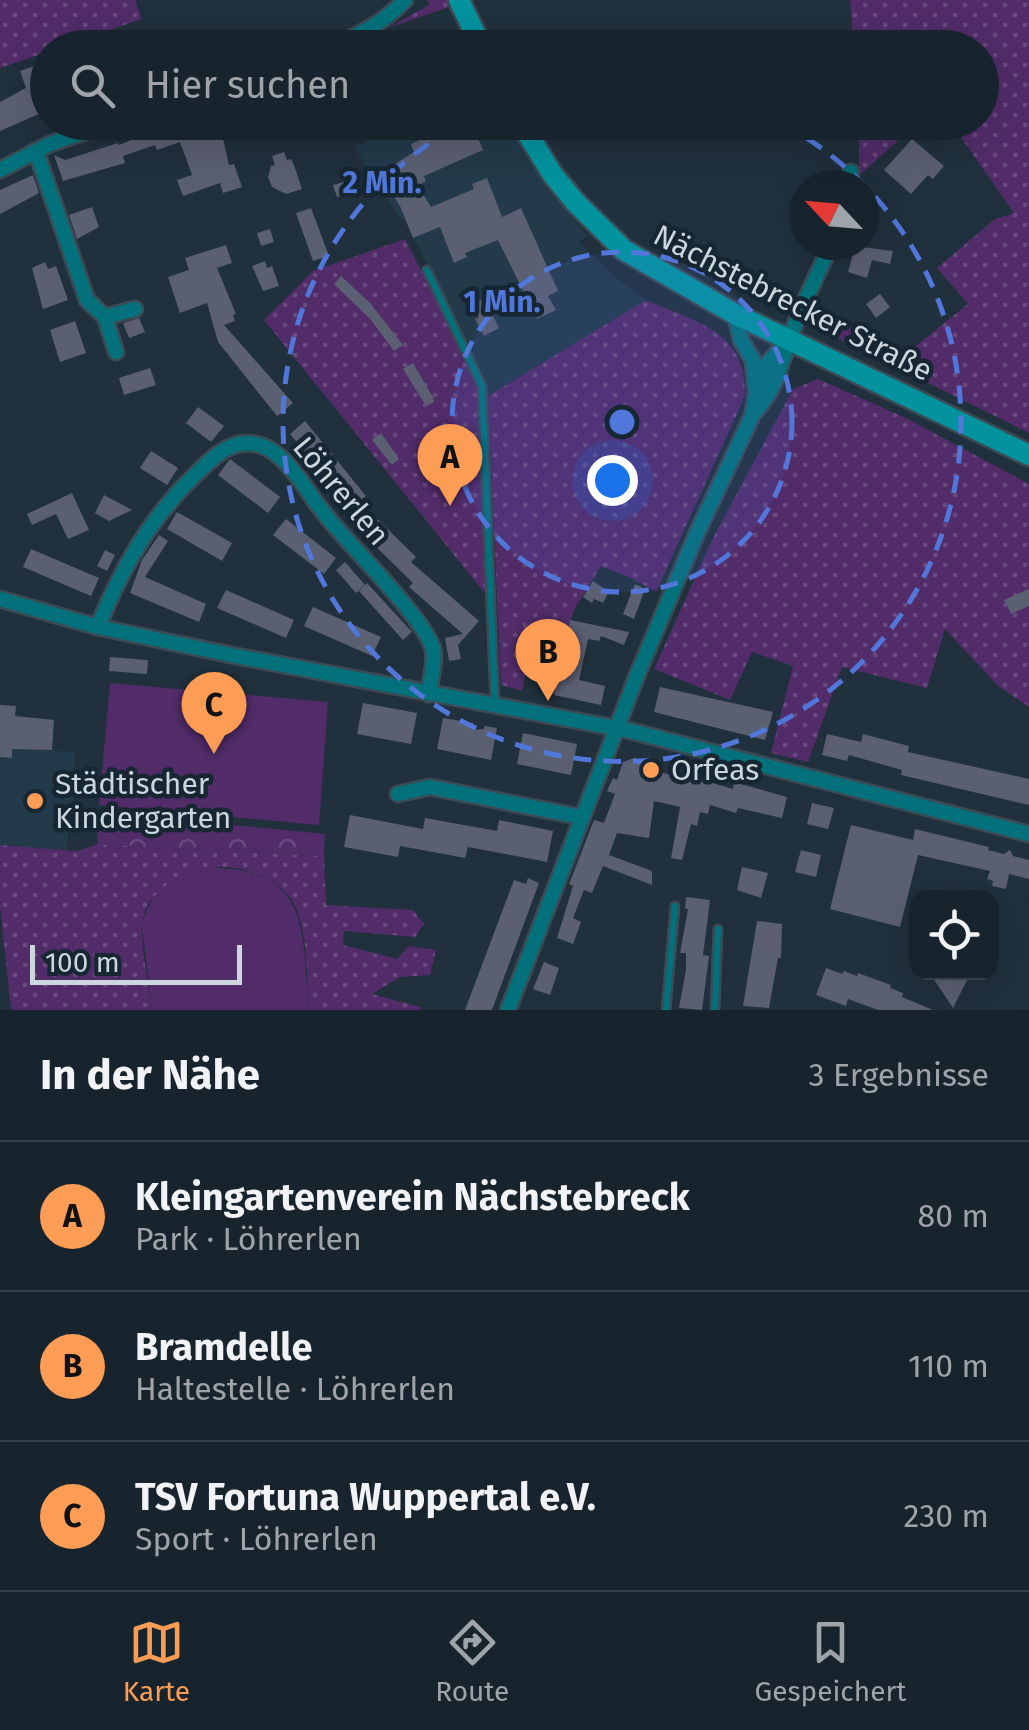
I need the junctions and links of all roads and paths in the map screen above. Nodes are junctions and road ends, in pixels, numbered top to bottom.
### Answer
1 (404, 0) edge
2 (368, 30) edge
3 (65, 140) edge
4 (531, 140) edge
5 (36, 151) junction
6 (0, 170) edge
7 (824, 260) edge
8 (427, 270) dead end
9 (135, 308) dead end
10 (735, 314) junction
11 (104, 317) junction
12 (790, 338) junction
13 (116, 352) dead end
14 (756, 392) junction
15 (753, 414) junction
16 (1029, 455) edge
17 (0, 600) edge
18 (98, 628) junction
19 (429, 694) junction
20 (495, 706) junction
21 (616, 728) junction
22 (398, 794) dead end
23 (581, 817) junction
24 (1029, 834) edge
25 (676, 906) dead end
26 (718, 929) dead end
27 (508, 1010) edge
28 (666, 1010) edge
29 (715, 1010) edge

1 - 2 street
3 - 5 street
4 - 10 main road, Nächstebrecker Straße
5 - 6 street
5 - 11 street
7 - 12 street
8 - 20 lane
9 - 11 street
10 - 12 main road, Nächstebrecker Straße
10 - 14 street
11 - 13 street
12 - 14 street
12 - 15 street
12 - 16 main road, Nächstebrecker Straße
14 - 15 street
15 - 21 street
17 - 18 street
18 - 19 street
18 - 19 street, Löhrerlen
19 - 20 street
20 - 21 street
21 - 23 street
21 - 24 street
22 - 23 street
23 - 27 street
25 - 28 lane
26 - 29 lane

